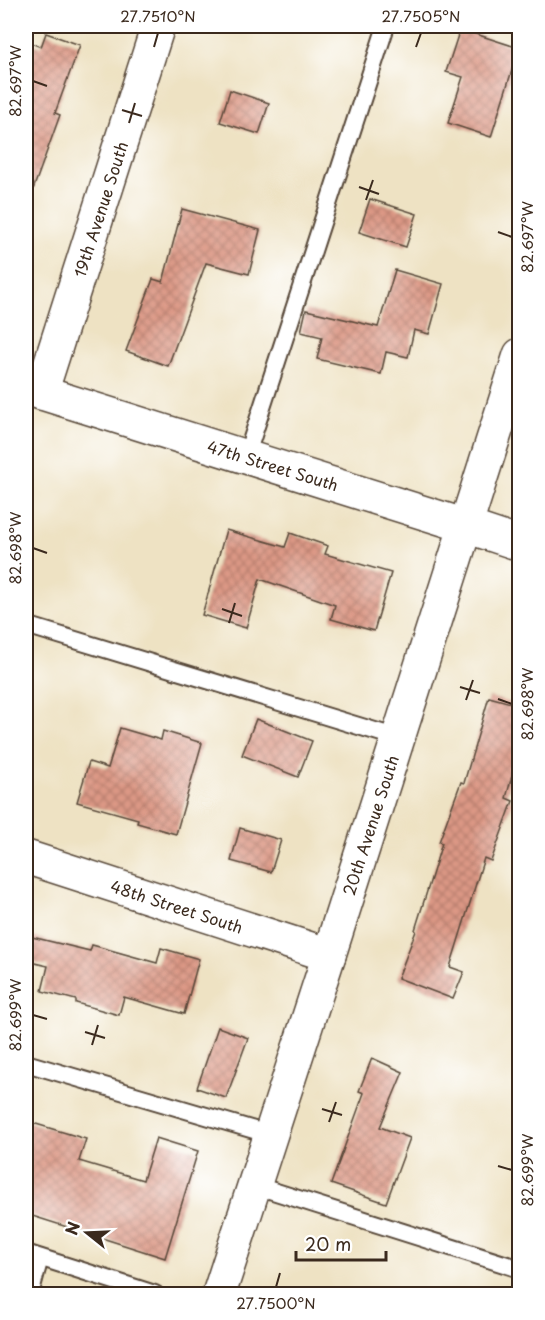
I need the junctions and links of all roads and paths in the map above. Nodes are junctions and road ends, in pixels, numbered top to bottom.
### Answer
1 (158, 26) edge
2 (386, 26) edge
3 (519, 355) edge
4 (33, 390) edge
5 (246, 457) junction
6 (466, 526) junction
7 (519, 544) edge
8 (26, 625) edge
9 (398, 738) junction
10 (26, 857) edge
11 (329, 955) junction
12 (26, 1063) edge
13 (270, 1134) junction
14 (254, 1185) junction
15 (33, 1256) edge
16 (519, 1269) edge
17 (30, 1294) edge
18 (155, 1294) edge
19 (219, 1294) edge

1 - 4 street, 19th Avenue South
2 - 5 lane
3 - 6 street, 20th Avenue South
4 - 5 street, 47th Street South
5 - 6 street, 47th Street South
6 - 7 street, 47th Street South
6 - 9 street, 20th Avenue South
8 - 9 lane
9 - 11 street, 20th Avenue South
10 - 11 street, 48th Street South
11 - 13 street, 20th Avenue South
12 - 13 lane
13 - 14 street, 20th Avenue South
14 - 16 lane
14 - 19 street, 20th Avenue South
15 - 17 lane
15 - 18 lane

